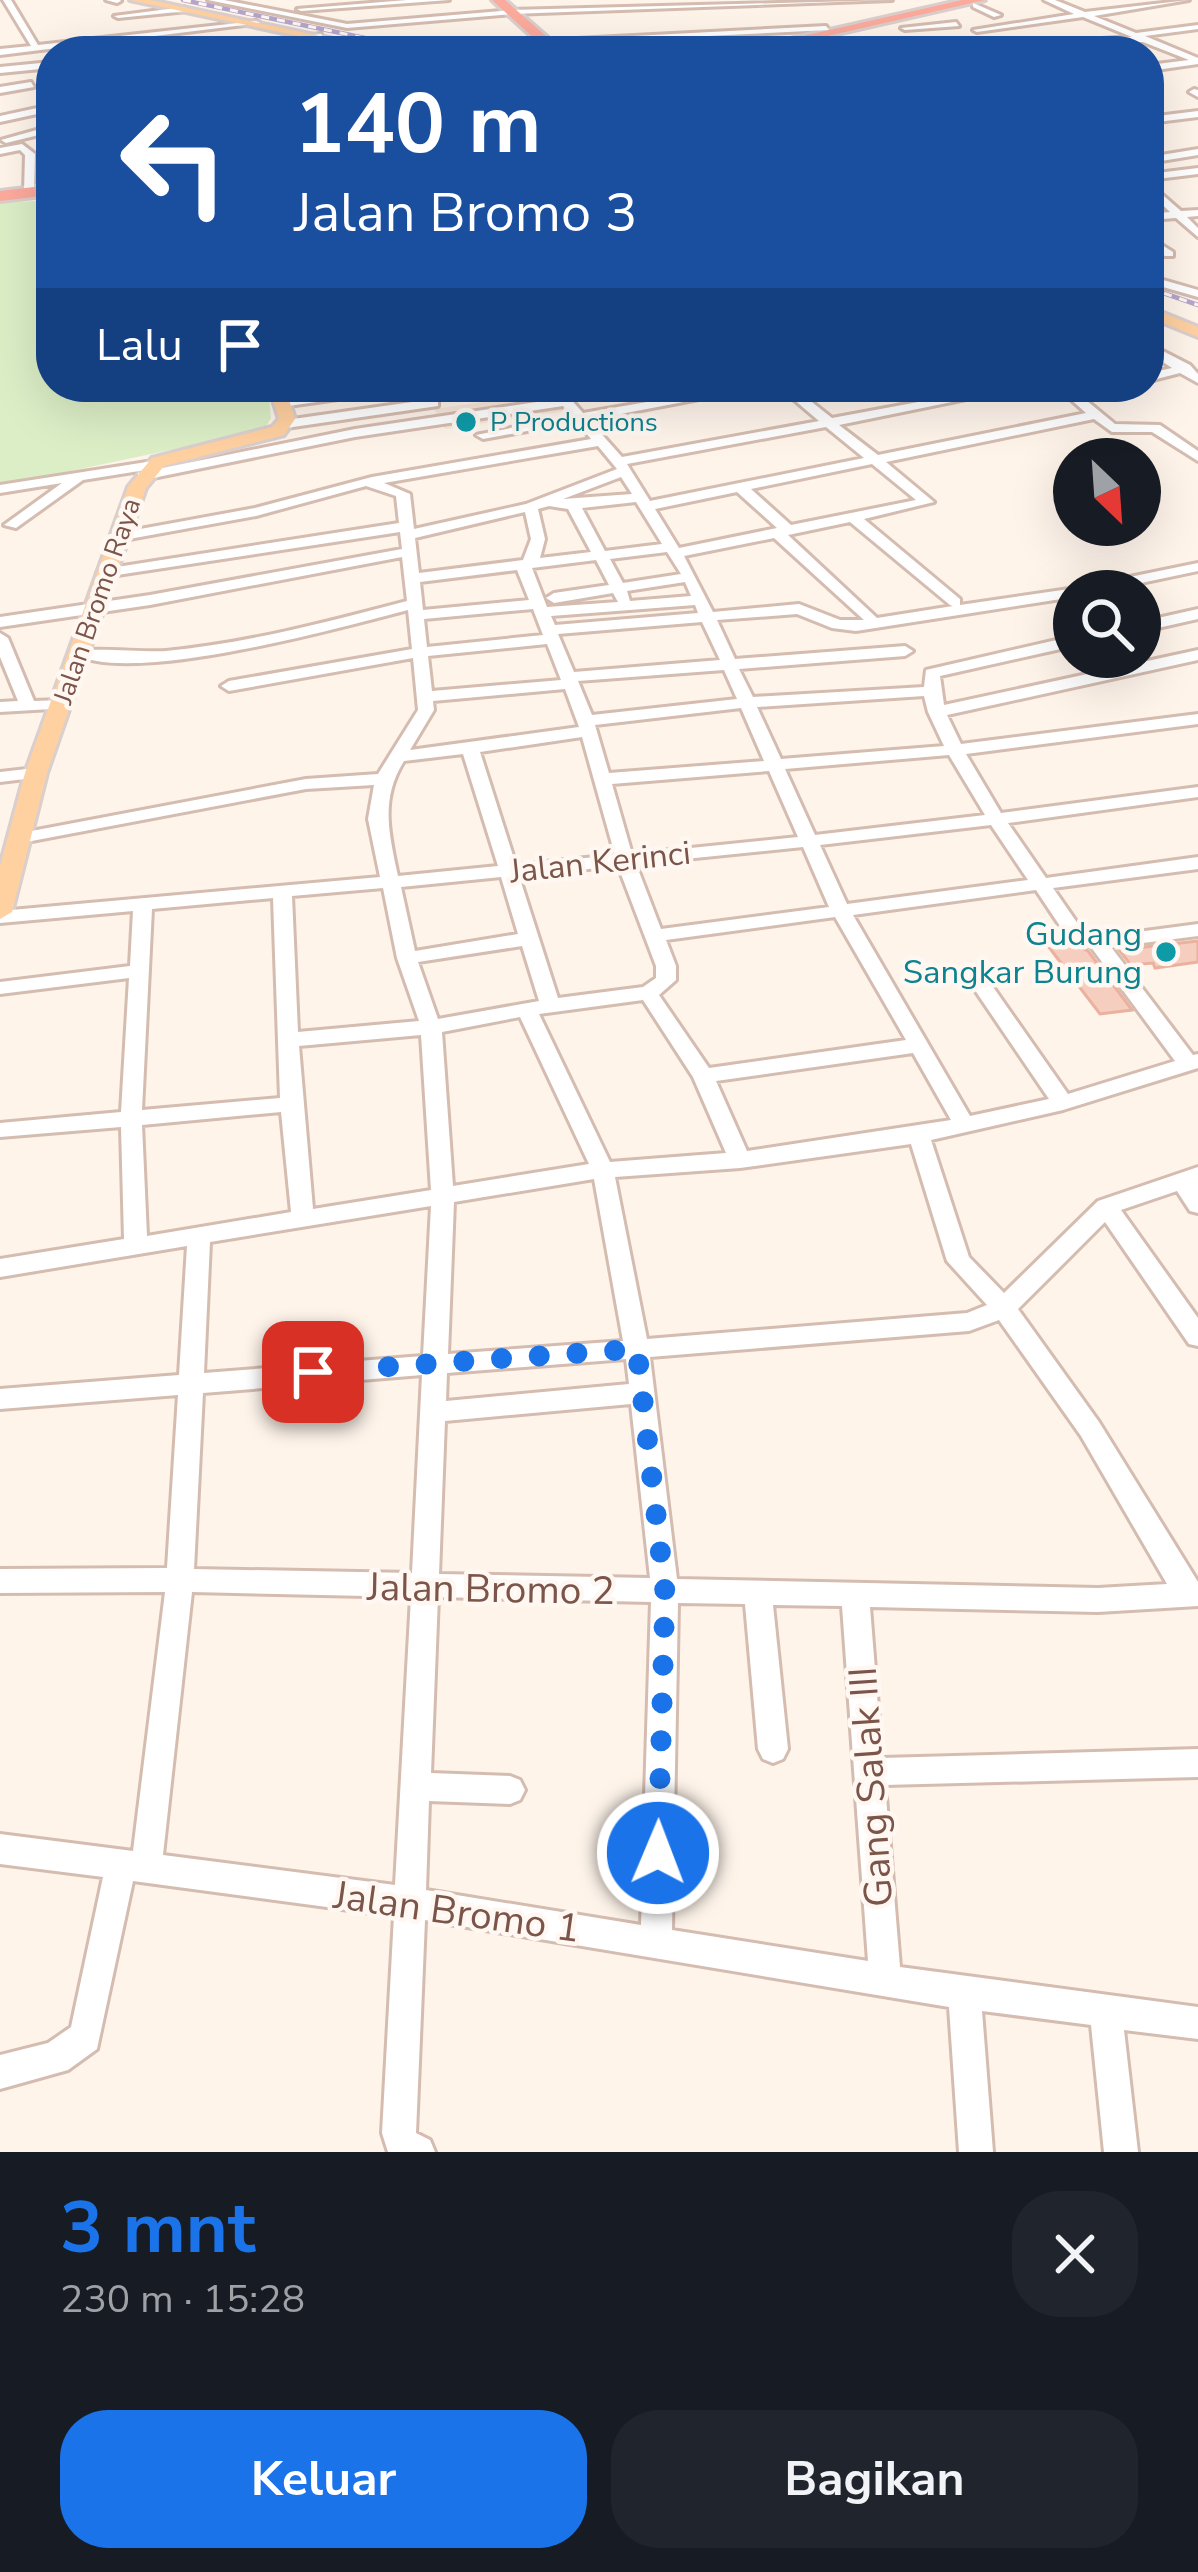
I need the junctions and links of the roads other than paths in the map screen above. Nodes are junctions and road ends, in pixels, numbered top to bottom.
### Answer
1 (21, 0) edge
2 (115, 0) edge
3 (135, 0) edge
4 (212, 0) edge
5 (445, 0) edge
6 (498, 0) edge
7 (577, 0) edge
8 (1077, 0) edge
9 (1185, 0) edge
10 (5, 1) edge
11 (753, 2) edge
12 (981, 2) edge
13 (1054, 2) edge
14 (342, 3) edge
15 (688, 3) edge
16 (1034, 7) dead end
17 (652, 8) junction
18 (184, 9) junction
19 (583, 10) junction
20 (271, 11) junction
21 (512, 12) junction
22 (955, 13) junction
23 (894, 14) edge
24 (1082, 14) junction
25 (16, 15) junction
26 (997, 15) dead end
27 (1175, 15) dead end
28 (118, 16) junction
29 (0, 17) edge
30 (433, 19) junction
31 (256, 23) junction
32 (367, 23) junction
33 (1105, 24) junction
34 (1198, 27) edge
35 (977, 30) dead end
36 (1031, 33) dead end
37 (669, 34) junction
38 (118, 36) edge
39 (144, 36) edge
40 (312, 36) edge
41 (453, 36) edge
42 (539, 36) edge
43 (649, 36) edge
44 (692, 36) edge
45 (776, 36) edge
46 (804, 36) edge
47 (812, 36) edge
48 (827, 36) edge
49 (839, 36) edge
50 (1136, 36) edge
51 (1145, 36) edge
52 (1198, 42) edge
53 (1164, 47) joint
54 (36, 48) joint
55 (0, 52) edge
56 (1177, 52) junction
57 (1198, 52) edge
58 (1198, 62) edge
59 (36, 66) edge
60 (1164, 66) edge
61 (18, 68) junction
62 (0, 70) edge
63 (0, 90) edge
64 (36, 111) edge
65 (1198, 114) edge
66 (1164, 116) edge
67 (0, 119) edge
68 (36, 133) edge
69 (0, 141) edge
70 (0, 152) edge
71 (1198, 152) edge
72 (1164, 158) edge
73 (1198, 171) edge
74 (1179, 173) junction
75 (1164, 178) edge
76 (1198, 187) edge
77 (29, 192) junction
78 (36, 192) edge
79 (36, 193) edge
80 (0, 197) edge
81 (1164, 198) edge
82 (1198, 213) edge
83 (1179, 214) junction
84 (1164, 216) edge
85 (1198, 234) edge
86 (1164, 250) edge
87 (1169, 254) dead end
88 (1198, 277) edge
89 (1164, 279) edge
90 (1164, 284) edge
91 (1198, 294) edge
92 (1164, 319) edge
93 (1198, 332) edge
94 (1191, 367) edge
95 (1198, 379) edge
96 (566, 402) joint
97 (675, 402) edge
98 (804, 402) edge
99 (938, 402) edge
100 (1081, 402) edge
101 (433, 403) joint
102 (282, 405) edge
103 (1096, 415) junction
104 (583, 419) junction
105 (434, 421) junction
106 (830, 422) junction
107 (483, 435) dead end
108 (614, 456) junction
109 (875, 458) junction
110 (1198, 458) edge
111 (148, 470) junction
112 (457, 473) dead end
113 (82, 477) junction
114 (367, 482) junction
115 (740, 487) junction
116 (0, 489) edge
117 (643, 501) junction
118 (538, 504) junction
119 (574, 505) junction
120 (854, 518) junction
121 (11, 525) dead end
122 (783, 532) junction
123 (118, 537) junction
124 (408, 538) junction
125 (674, 550) junction
126 (601, 558) junction
127 (567, 563) junction
128 (1198, 567) edge
129 (524, 568) junction
130 (104, 573) junction
131 (1161, 574) edge
132 (690, 577) junction
133 (414, 578) junction
134 (617, 588) junction
135 (587, 592) junction
136 (1053, 595) edge
137 (700, 600) junction
138 (955, 602) dead end
139 (628, 604) junction
140 (92, 606) junction
141 (414, 609) junction
142 (1198, 614) edge
143 (542, 617) junction
144 (870, 617) dead end
145 (708, 618) junction
146 (0, 622) edge
147 (1161, 622) edge
148 (0, 638) edge
149 (1053, 646) edge
150 (905, 651) dead end
151 (420, 652) junction
152 (81, 653) junction
153 (1198, 655) edge
154 (730, 663) junction
155 (569, 680) junction
156 (230, 686) dead end
157 (932, 691) junction
158 (425, 698) junction
159 (742, 703) junction
160 (27, 704) junction
161 (62, 705) junction
162 (0, 707) edge
163 (936, 712) junction
164 (1195, 723) edge
165 (587, 726) junction
166 (470, 748) junction
167 (953, 750) junction
168 (400, 756) junction
169 (773, 766) junction
170 (36, 773) junction
171 (0, 778) edge
172 (384, 779) junction
173 (605, 779) junction
174 (1198, 791) edge
175 (1000, 820) junction
176 (21, 838) junction
177 (810, 838) junction
178 (625, 860) junction
179 (1198, 862) edge
180 (508, 871) junction
181 (394, 882) junction
182 (1041, 885) junction
183 (282, 891) junction
184 (143, 904) junction
185 (840, 909) junction
186 (0, 915) edge
187 (1198, 930) edge
188 (654, 936) junction
189 (526, 939) junction
190 (1098, 944) junction
191 (407, 958) junction
192 (138, 971) junction
193 (972, 971) dead end
194 (0, 988) edge
195 (648, 993) junction
196 (550, 1005) junction
197 (526, 1010) junction
198 (430, 1027) junction
199 (287, 1040) junction
200 (921, 1045) junction
201 (1193, 1063) edge
202 (703, 1076) junction
203 (1064, 1103) junction
204 (291, 1104) junction
205 (131, 1118) junction
206 (964, 1124) junction
207 (0, 1130) edge
208 (919, 1135) junction
209 (740, 1160) junction
210 (603, 1171) junction
211 (1189, 1178) edge
212 (442, 1197) junction
213 (1198, 1205) edge
214 (1106, 1207) junction
215 (303, 1220) junction
216 (199, 1238) junction
217 (136, 1247) junction
218 (0, 1268) edge
219 (1004, 1308) junction
220 (1198, 1337) edge
221 (637, 1349) junction
222 (436, 1362) junction
223 (190, 1382) junction
224 (643, 1393) junction
225 (0, 1399) edge
226 (432, 1412) junction
227 (180, 1580) junction
228 (0, 1581) edge
229 (424, 1588) junction
230 (665, 1592) junction
231 (758, 1594) junction
232 (1193, 1595) edge
233 (855, 1596) junction
234 (773, 1749) dead end
235 (1198, 1763) edge
236 (869, 1772) junction
237 (416, 1786) junction
238 (510, 1790) dead end
239 (0, 1850) edge
240 (134, 1867) junction
241 (413, 1903) junction
242 (656, 1940) junction
243 (885, 1979) junction
244 (964, 1993) junction
245 (1106, 2013) junction
246 (1198, 2023) edge
247 (0, 2072) edge
248 (418, 2152) edge
249 (976, 2152) edge
250 (1121, 2152) edge

1 - 10 street
2 - 28 street
3 - 18 main road
4 - 20 street
5 - 14 street
6 - 21 highway
7 - 19 street
8 - 13 street
9 - 24 street
10 - 25 street
11 - 15 street
11 - 23 street
11 - 45 street
12 - 22 highway
12 - 26 street
13 - 16 street
13 - 24 street
14 - 20 street
14 - 32 street
15 - 17 street
17 - 19 street
17 - 37 street
18 - 28 street
18 - 31 main road
19 - 21 street
20 - 32 street
21 - 30 street
21 - 42 highway
22 - 23 highway
22 - 48 highway
22 - 49 highway
23 - 46 highway
23 - 47 highway
24 - 33 street
24 - 35 street
25 - 29 street
25 - 54 street
27 - 33 street
28 - 38 street
30 - 32 street
30 - 41 street
31 - 39 street
31 - 40 main road
33 - 36 street
33 - 50 street
34 - 51 street
37 - 43 street
37 - 44 street
52 - 53 street
53 - 56 street
54 - 55 street
56 - 57 street
56 - 58 street
58 - 60 street
59 - 61 street
61 - 62 street
61 - 63 street
64 - 67 street
65 - 66 street
68 - 69 street
70 - 77 street
71 - 72 street
73 - 74 street
74 - 75 street
74 - 76 street
77 - 78 highway
77 - 80 highway
79 - 80 highway
81 - 83 street
82 - 83 street
83 - 84 street
83 - 85 street
86 - 87 street
88 - 89 street
90 - 91 street
92 - 93 main road
94 - 95 street
96 - 104 street
96 - 105 street
97 - 104 street
98 - 106 street
99 - 106 street
100 - 103 street
101 - 102 street
101 - 105 street
102 - 111 main road, Jalan Bromo Raya
103 - 109 street
103 - 110 street
104 - 107 street
104 - 108 street
105 - 111 street
106 - 108 street
106 - 109 street
108 - 112 street
108 - 114 street
108 - 117 street
108 - 118 street
109 - 115 street
109 - 120 street
111 - 113 street
111 - 123 main road, Jalan Bromo Raya
113 - 116 street
113 - 121 street
114 - 123 street
114 - 124 street
115 - 117 street
115 - 122 street
117 - 119 street
117 - 125 street
118 - 119 street
118 - 124 street
118 - 129 street
119 - 126 street
120 - 122 street
120 - 138 street
122 - 125 street
122 - 144 street
123 - 130 main road, Jalan Bromo Raya
124 - 130 street
124 - 133 street
124 - 140 street
125 - 126 street
125 - 132 street
126 - 127 street
126 - 134 street
127 - 129 street
127 - 135 street
128 - 131 street
129 - 133 street
129 - 143 street
130 - 140 main road, Jalan Bromo Raya
132 - 134 street
132 - 137 street
133 - 141 street
134 - 135 street
134 - 139 street
135 - 143 street
136 - 145 street
137 - 139 street
137 - 145 street
139 - 143 street
140 - 146 street
140 - 152 main road, Jalan Bromo Raya
141 - 143 street
141 - 151 street
141 - 152 street
142 - 147 street
143 - 145 street
143 - 151 street
143 - 155 street
145 - 154 street
148 - 160 street
149 - 157 street
150 - 154 street
151 - 156 street
151 - 158 street
152 - 161 main road, Jalan Bromo Raya
153 - 163 street
154 - 155 street
154 - 159 street
155 - 158 street
155 - 165 street
157 - 159 street
157 - 163 street
158 - 168 street
159 - 165 street
159 - 169 street
160 - 161 street
160 - 162 street
161 - 170 main road, Jalan Bromo Raya
163 - 167 street
164 - 167 street
165 - 166 street
165 - 173 street
166 - 168 street
166 - 180 street
167 - 169 street
167 - 175 street
168 - 172 street
169 - 173 street
169 - 177 street
170 - 171 street
170 - 176 main road, Jalan Bromo Raya
172 - 176 street
172 - 181 street
173 - 178 street
174 - 175 street, Jalan Kerinci
175 - 177 street, Jalan Kerinci
175 - 182 street
176 - 186 main road, Jalan Bromo Raya
177 - 178 street, Jalan Kerinci
177 - 185 street
178 - 180 street, Jalan Kerinci
178 - 188 street
179 - 182 street
180 - 181 street, Jalan Kerinci
180 - 189 street
181 - 183 street, Jalan Kerinci
181 - 191 street
182 - 185 street
182 - 190 street
183 - 184 street, Jalan Kerinci
183 - 199 street
184 - 186 street, Jalan Kerinci
184 - 192 street
185 - 188 street
185 - 200 street
187 - 190 street
188 - 195 street
189 - 191 street
189 - 196 street
190 - 201 street
191 - 198 street
192 - 194 street
192 - 205 street
193 - 203 street
195 - 196 street
195 - 202 street
196 - 197 street
197 - 198 street
197 - 210 street
198 - 199 street
198 - 212 street
199 - 204 street
200 - 202 street
200 - 206 street
201 - 203 street
202 - 209 street
203 - 206 street
204 - 205 street
204 - 215 street
205 - 207 street
205 - 217 street
206 - 208 street
208 - 209 street
208 - 219 street
209 - 210 street
210 - 212 street
210 - 221 street
211 - 213 street
211 - 214 street
212 - 215 street
212 - 222 street
214 - 219 street
214 - 220 street
215 - 216 street
216 - 217 street
216 - 223 street
217 - 218 street
219 - 221 street
219 - 232 street
221 - 222 street
221 - 224 street
222 - 223 street
222 - 226 street
223 - 225 street
223 - 227 street
224 - 226 street
224 - 230 street
226 - 229 street
227 - 228 street, Jalan Bromo 2
227 - 229 street, Jalan Bromo 2
227 - 240 street
229 - 230 street, Jalan Bromo 2
229 - 237 street
230 - 231 street, Jalan Bromo 2
230 - 242 street
231 - 233 street, Jalan Bromo 2
231 - 234 street
232 - 233 street, Jalan Bromo 2
233 - 236 street, Gang Salak III
235 - 236 street
236 - 243 street, Gang Salak III
237 - 238 street
237 - 241 street
239 - 240 street, Jalan Bromo 1
240 - 241 street, Jalan Bromo 1
240 - 247 street
241 - 242 street, Jalan Bromo 1
241 - 248 street
242 - 243 street, Jalan Bromo 1
243 - 244 street, Jalan Bromo 1
244 - 245 street, Jalan Bromo 1
244 - 249 street
245 - 246 street, Jalan Bromo 1
245 - 250 street

